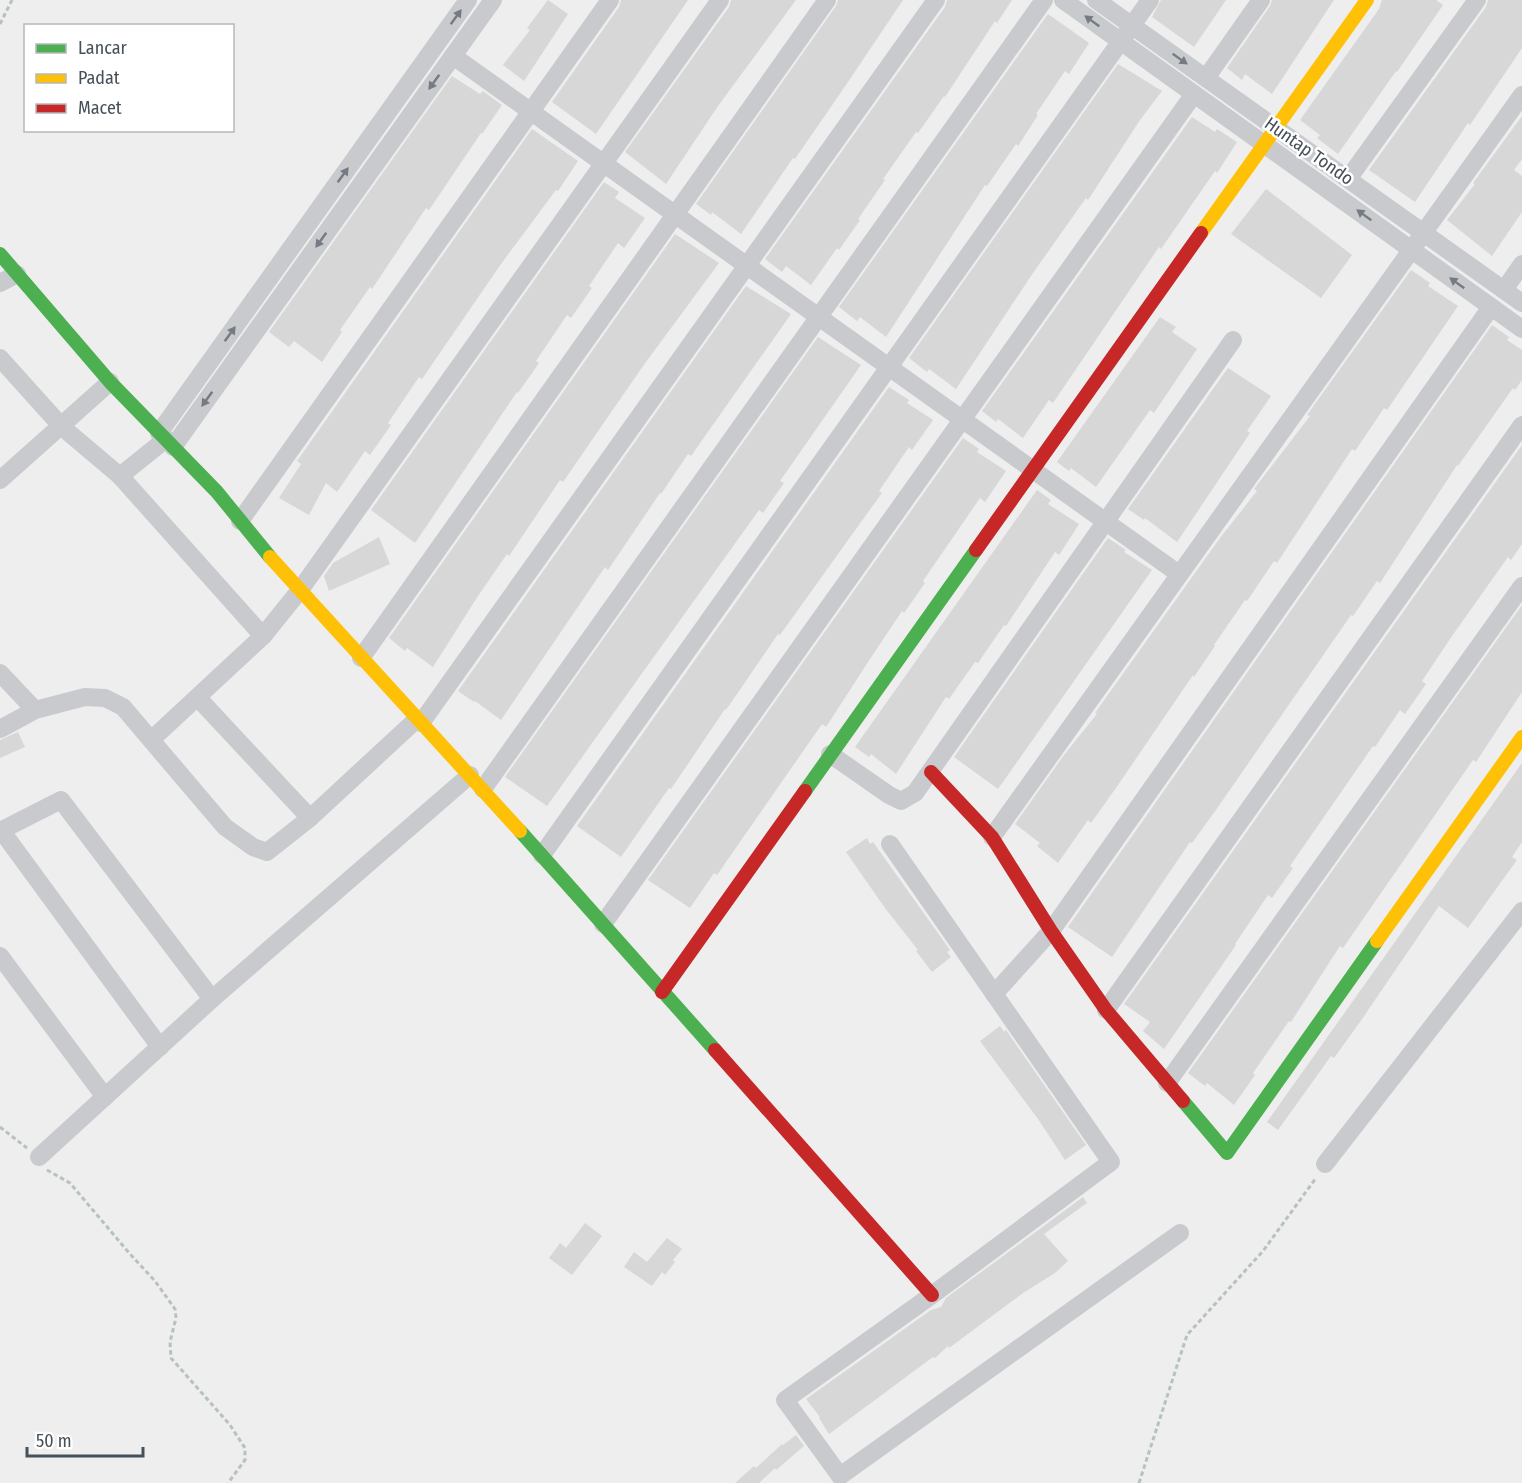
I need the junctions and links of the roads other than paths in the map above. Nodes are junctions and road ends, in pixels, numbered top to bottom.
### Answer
1 (468, 0) edge
2 (493, 0) edge
3 (610, 0) edge
4 (720, 0) edge
5 (827, 0) edge
6 (936, 0) edge
7 (1044, 0) edge
8 (1063, 0) edge
9 (1096, 0) edge
10 (1150, 0) edge
11 (1261, 0) edge
12 (1367, 0) edge
13 (1477, 0) edge
14 (1132, 25) junction
15 (1121, 42) junction
16 (453, 56) junction
17 (1206, 78) junction
18 (1194, 94) junction
19 (1522, 94) edge
20 (530, 111) junction
21 (1276, 128) junction
22 (1264, 144) junction
23 (603, 164) junction
24 (1348, 179) junction
25 (675, 214) junction
26 (1423, 232) junction
27 (1411, 249) junction
28 (0, 254) edge
29 (1522, 264) edge
30 (747, 266) junction
31 (17, 274) junction
32 (0, 283) edge
33 (1504, 290) junction
34 (1522, 303) edge
35 (1491, 307) junction
36 (818, 317) junction
37 (1522, 329) edge
38 (1233, 340) dead end
39 (0, 358) edge
40 (889, 367) junction
41 (110, 382) junction
42 (962, 419) junction
43 (1522, 425) edge
44 (62, 427) junction
45 (166, 440) junction
46 (1033, 470) junction
47 (120, 476) junction
48 (0, 480) edge
49 (240, 520) junction
50 (1106, 521) junction
51 (1179, 574) junction
52 (1522, 586) edge
53 (300, 590) junction
54 (263, 636) junction
55 (361, 658) junction
56 (0, 673) edge
57 (198, 698) junction
58 (35, 710) junction
59 (419, 721) junction
60 (0, 729) edge
61 (1522, 737) edge
62 (151, 740) junction
63 (830, 754) junction
64 (930, 772) junction
65 (470, 775) junction
66 (483, 789) junction
67 (310, 818) junction
68 (0, 831) edge
69 (992, 837) junction
70 (890, 844) dead end
71 (542, 855) junction
72 (1522, 911) edge
73 (603, 924) junction
74 (1051, 931) junction
75 (0, 956) edge
76 (662, 992) junction
77 (994, 994) junction
78 (212, 999) junction
79 (1106, 1010) junction
80 (160, 1047) junction
81 (1167, 1083) junction
82 (105, 1097) junction
83 (39, 1157) road end
84 (1325, 1164) road end
85 (1180, 1233) dead end
86 (932, 1295) junction

45 -> 1 street
2 - 16 street
3 - 20 street
4 - 23 street
5 - 25 street
6 - 30 street
7 - 36 street
15 -> 8 street
9 - 14 street, Huntap Tondo
10 - 14 street
11 - 17 street
12 - 21 street
13 - 24 street
14 - 15 street
14 -> 17 street, Huntap Tondo
15 - 18 street
15 - 40 street
16 - 20 street
16 -> 45 street
17 - 21 street, Huntap Tondo
18 - 22 street
18 - 42 street
19 - 26 street
20 - 23 street
20 - 49 street
21 - 22 street
21 - 24 street, Huntap Tondo
27 -> 22 street
22 - 46 street
23 - 25 street
23 - 53 street
24 - 26 street, Huntap Tondo
25 - 30 street
25 - 55 street
26 - 27 street
26 - 33 street, Huntap Tondo
35 -> 27 street
27 - 51 street
28 - 31 street
29 - 33 street
30 - 36 street
30 - 59 street
31 - 32 street
31 - 41 street
33 - 34 street, Huntap Tondo
35 - 37 street
35 - 74 street
36 - 40 street
36 - 66 street
38 - 50 street
39 - 44 street
40 - 42 street
40 - 71 street
41 - 44 street
41 - 45 street
42 - 46 street
42 - 73 street
43 - 79 street
44 - 47 street
44 - 48 street
45 - 47 street
45 - 49 street
46 - 50 street
46 - 63 street
47 - 54 street
49 - 53 street
50 - 51 street
50 - 64 street
51 - 69 street
52 - 81 street
53 - 54 street
53 - 55 street
54 - 57 street
55 - 59 street
56 - 58 street
57 - 62 street
57 - 67 street
58 - 60 street
58 - 62 street
59 - 65 street
59 - 67 street
61 - 81 street
62 - 67 street
63 - 64 street
63 - 76 street
64 - 69 street
65 - 66 street
65 - 78 street
66 - 71 street
68 - 78 street
68 - 80 street
69 - 74 street
70 - 77 street
71 - 73 street
72 - 84 street
73 - 76 street
74 - 77 street
74 - 79 street
75 - 82 street
76 - 86 street
77 - 86 street
78 - 80 street
79 - 81 street
80 - 82 street
82 - 83 street
85 - 86 street

